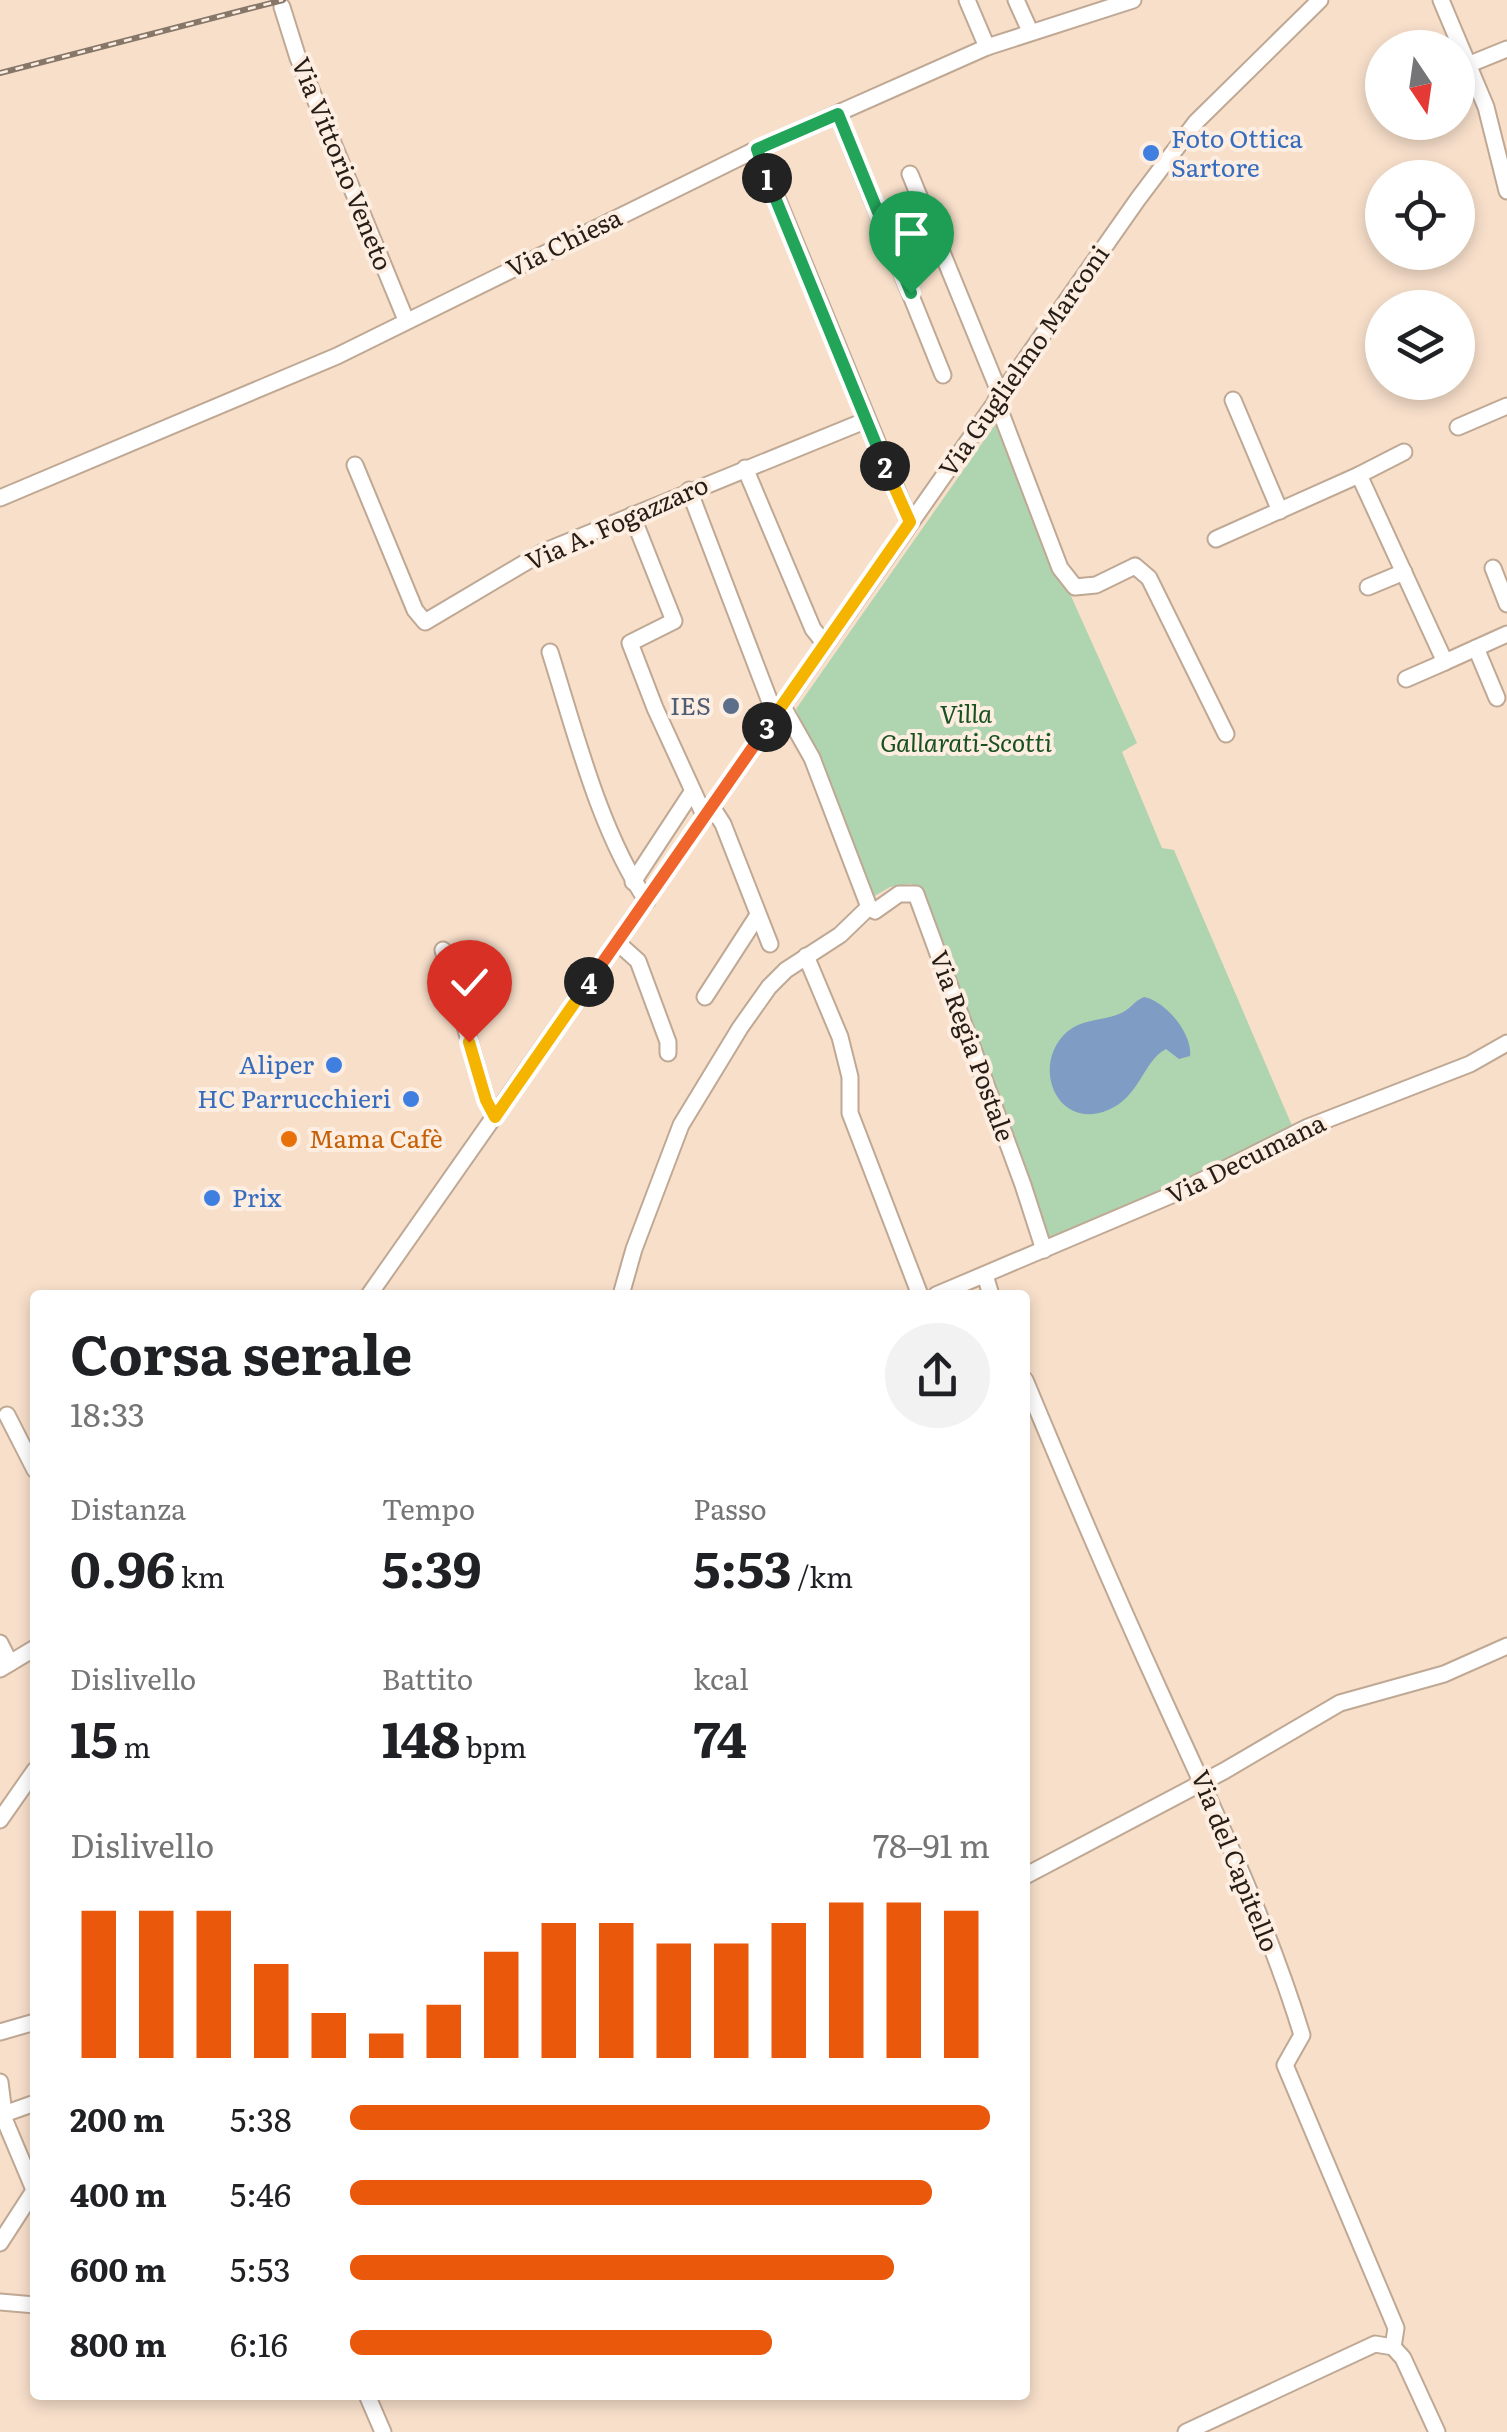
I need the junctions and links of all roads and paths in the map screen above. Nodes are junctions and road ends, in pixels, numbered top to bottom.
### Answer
1 (967, 0) edge
2 (1016, 0) edge
3 (1133, 0) edge
4 (1320, 0) edge
5 (1441, 0) edge
6 (1104, 5) edge
7 (282, 7) dead end
8 (1455, 30) edge
9 (1030, 31) junction
10 (988, 47) junction
11 (1507, 49) edge
12 (1475, 62) edge
13 (1475, 77) edge
14 (838, 114) junction
15 (757, 149) junction
16 (910, 174) dead end
17 (1507, 191) edge
18 (406, 320) junction
19 (943, 375) dead end
20 (998, 397) junction
21 (1232, 400) dead end
22 (1507, 406) edge
23 (866, 420) junction
24 (1458, 427) dead end
25 (1404, 452) dead end
26 (355, 464) dead end
27 (745, 468) junction
28 (1360, 475) junction
29 (689, 490) junction
30 (0, 498) edge
31 (1280, 510) junction
32 (632, 515) junction
33 (910, 522) junction
34 (1216, 539) dead end
35 (1492, 568) dead end
36 (1404, 572) junction
37 (1368, 587) dead end
38 (1507, 604) edge
39 (1507, 634) edge
40 (825, 644) junction
41 (1476, 648) junction
42 (550, 652) dead end
43 (1445, 662) junction
44 (1406, 679) dead end
45 (1497, 698) dead end
46 (779, 710) junction
47 (1226, 734) dead end
48 (692, 792) junction
49 (708, 812) junction
50 (633, 882) junction
51 (647, 901) junction
52 (869, 907) junction
53 (758, 914) junction
54 (618, 943) junction
55 (770, 944) dead end
56 (443, 950) dead end
57 (806, 956) junction
58 (705, 997) dead end
59 (1507, 1043) edge
60 (668, 1053) dead end
61 (495, 1117) junction
62 (1044, 1250) junction
63 (986, 1275) junction
64 (373, 1290) edge
65 (622, 1290) edge
66 (918, 1290) edge
67 (948, 1290) edge
68 (990, 1290) edge
69 (1030, 1392) edge
70 (7, 1416) dead end
71 (30, 1460) edge
72 (0, 1643) edge
73 (1507, 1646) edge
74 (30, 1651) edge
75 (5, 1666) edge
76 (30, 1777) edge
77 (1204, 1782) junction
78 (0, 1820) edge
79 (1030, 1873) edge
80 (30, 2023) edge
81 (0, 2032) edge
82 (0, 2082) edge
83 (30, 2105) edge
84 (1, 2114) edge
85 (30, 2179) edge
86 (30, 2198) edge
87 (0, 2243) edge
88 (0, 2302) edge
89 (30, 2304) edge
90 (1393, 2347) junction
91 (369, 2400) edge
92 (383, 2432) edge
93 (1186, 2432) edge
94 (1437, 2432) edge

1 - 10 street
2 - 9 street
3 - 6 street, Via Chiesa
4 - 20 street, Via Guglielmo Marconi
5 - 8 street
6 - 9 street, Via Chiesa
7 - 18 street, Via Vittorio Veneto
9 - 10 street, Via Chiesa
10 - 14 street, Via Chiesa
11 - 12 street
13 - 17 street
14 - 15 street, Via Chiesa
14 - 19 street
15 - 18 street, Via Chiesa
15 - 23 street
16 - 20 street
18 - 30 street, Via Chiesa
20 - 33 street, Via Guglielmo Marconi
20 - 47 street
21 - 31 street
22 - 24 street
23 - 27 street, Via A. Fogazzaro
23 - 33 street
25 - 28 street
26 - 32 street, Via A. Fogazzaro
27 - 29 street, Via A. Fogazzaro
27 - 40 street
28 - 31 street
28 - 36 street
29 - 32 street, Via A. Fogazzaro
29 - 46 street
31 - 34 street
32 - 48 street
33 - 40 street, Via Guglielmo Marconi
35 - 38 street
36 - 37 street
36 - 43 street
39 - 41 street
40 - 46 street, Via Guglielmo Marconi
41 - 43 street
41 - 45 street
42 - 50 street
43 - 44 street
46 - 49 street, Via Guglielmo Marconi
46 - 52 street
48 - 49 street
48 - 50 street
49 - 51 street, Via Guglielmo Marconi
49 - 53 street
50 - 51 street
51 - 54 street, Via Guglielmo Marconi
52 - 57 street, Via Regia Postale
52 - 62 street, Via Regia Postale
53 - 55 street
53 - 58 street
54 - 60 street
54 - 61 street, Via Guglielmo Marconi
56 - 61 street
57 - 65 street, Via Regia Postale
57 - 66 street
59 - 62 street, Via Decumana
61 - 64 street, Via Guglielmo Marconi
62 - 63 street, Via Decumana
63 - 67 street, Via Decumana
63 - 68 street
69 - 77 street, Via del Capitello
70 - 71 street
72 - 75 street
73 - 77 street
74 - 75 street
76 - 78 street
77 - 79 street
77 - 90 street, Via del Capitello
80 - 81 street
82 - 84 street
83 - 84 street
84 - 85 street
86 - 87 street
88 - 89 street
90 - 93 street
90 - 94 street
91 - 92 street

